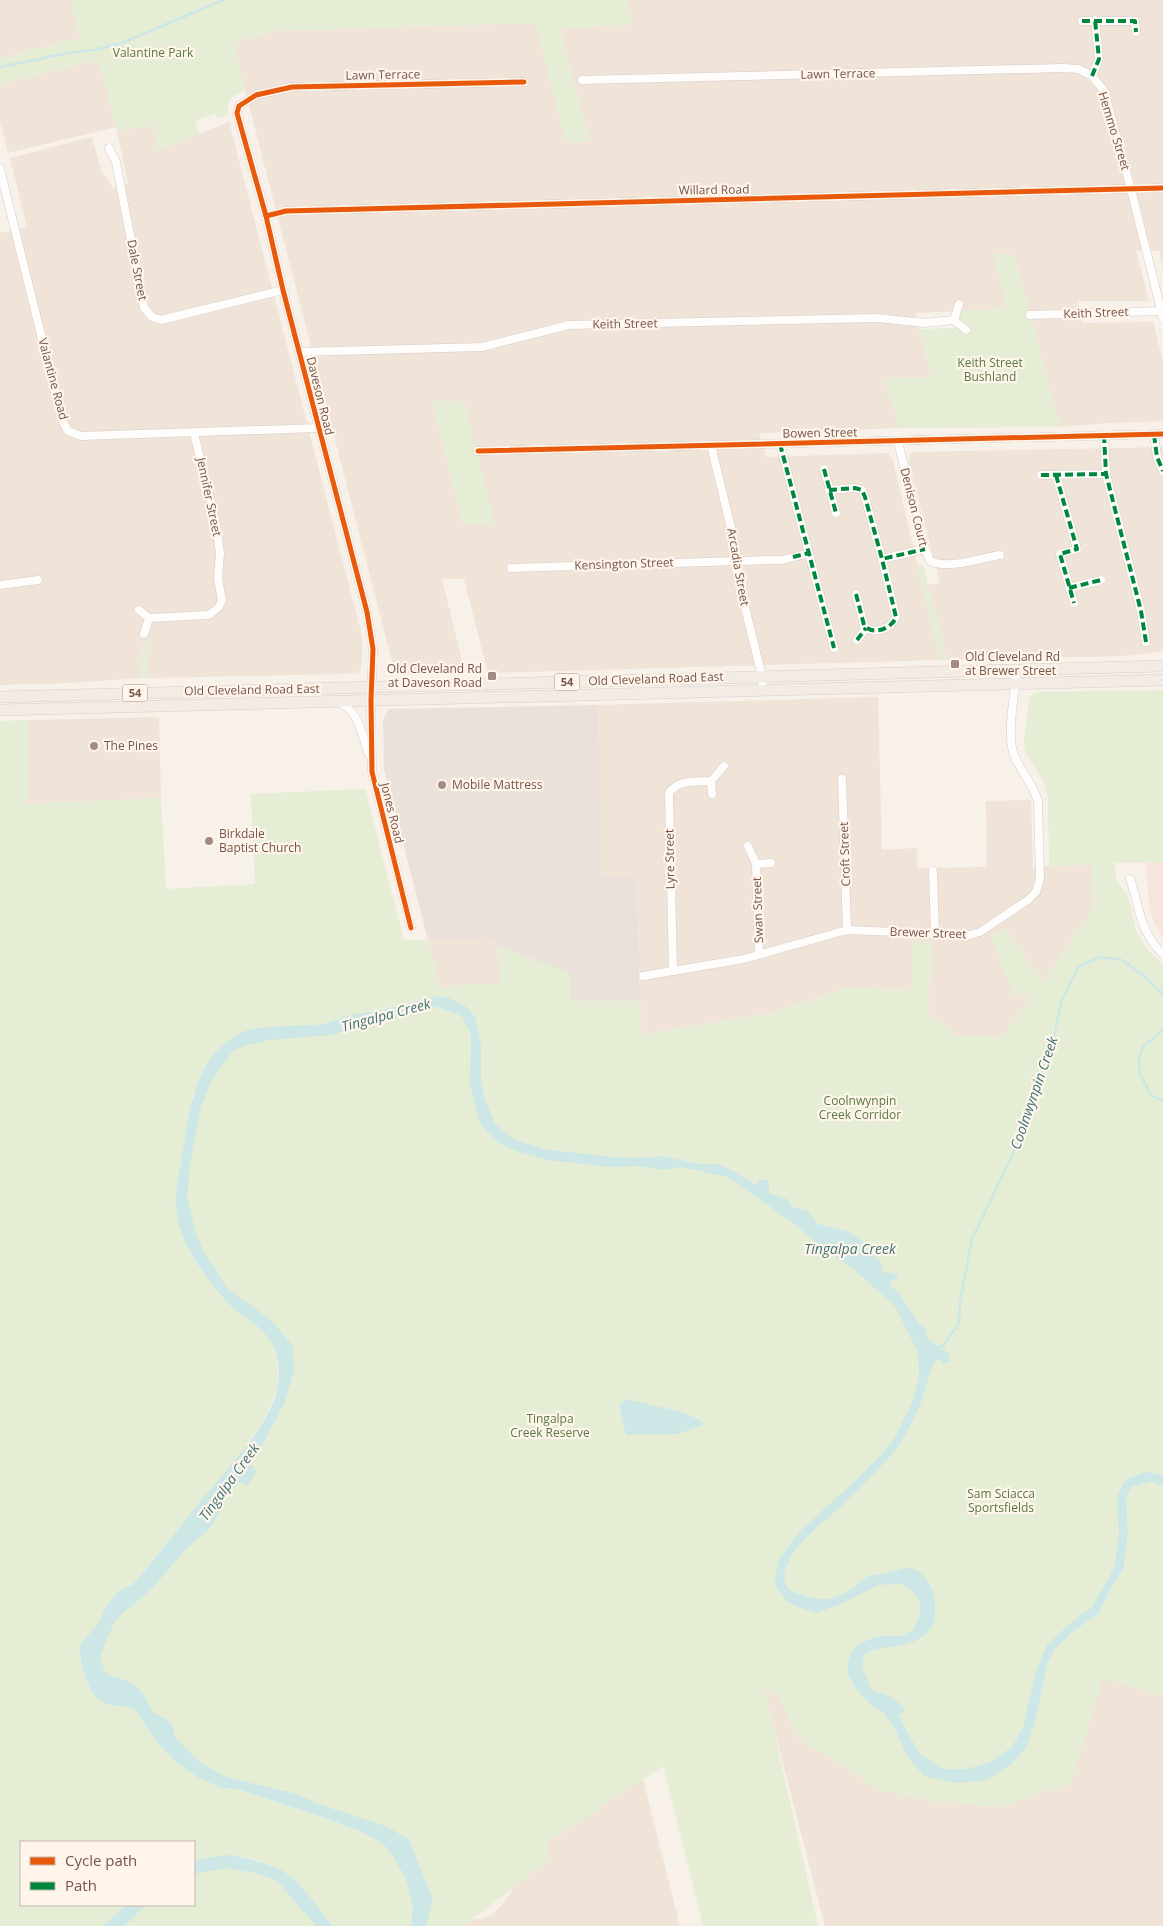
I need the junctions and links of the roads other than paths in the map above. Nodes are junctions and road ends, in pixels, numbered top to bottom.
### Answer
1 (1096, 20) junction
2 (1082, 21) dead end
3 (1136, 32) dead end
4 (1092, 76) junction
5 (582, 80) dead end
6 (524, 82) dead end
7 (245, 100) joint
8 (109, 148) dead end
9 (0, 169) edge
10 (1163, 188) edge
11 (1131, 189) junction
12 (266, 216) junction
13 (283, 290) junction
14 (959, 304) dead end
15 (1162, 314) edge
16 (1030, 315) dead end
17 (954, 320) junction
18 (966, 330) dead end
19 (299, 352) junction
20 (318, 428) junction
21 (194, 433) junction
22 (1104, 435) junction
23 (1158, 435) edge
24 (898, 442) junction
25 (780, 444) junction
26 (711, 445) junction
27 (478, 451) dead end
28 (1163, 459) edge
29 (824, 469) dead end
30 (1163, 471) edge
31 (1106, 474) junction
32 (1041, 475) dead end
33 (1056, 476) junction
34 (829, 490) junction
35 (836, 512) dead end
36 (925, 549) junction
37 (809, 553) junction
38 (1000, 555) dead end
39 (882, 559) junction
40 (737, 560) junction
41 (510, 568) dead end
42 (38, 580) dead end
43 (1101, 580) dead end
44 (0, 585) edge
45 (1070, 588) junction
46 (856, 594) dead end
47 (1074, 603) dead end
48 (140, 610) dead end
49 (149, 618) junction
50 (866, 628) junction
51 (144, 634) dead end
52 (857, 640) dead end
53 (1146, 642) dead end
54 (834, 648) dead end
55 (1163, 666) edge
56 (1018, 669) junction
57 (762, 676) junction
58 (1163, 680) edge
59 (1016, 683) junction
60 (372, 687) junction
61 (762, 690) junction
62 (0, 697) edge
63 (371, 700) junction
64 (334, 701) junction
65 (0, 710) edge
66 (371, 762) junction
67 (724, 766) dead end
68 (842, 779) dead end
69 (711, 781) junction
70 (712, 794) dead end
71 (748, 846) dead end
72 (771, 863) dead end
73 (756, 864) junction
74 (933, 871) dead end
75 (1130, 879) dead end
76 (410, 928) dead end
77 (847, 930) junction
78 (935, 933) junction
79 (1163, 954) edge
80 (759, 955) junction
81 (673, 971) junction
82 (643, 976) dead end

1 - 2 street
1 - 3 street
1 - 4 street
4 - 5 street, Lawn Terrace
4 - 11 street, Hemmo Street
6 - 7 street, Lawn Terrace
7 - 12 street, Daveson Road
8 - 13 street, Dale Street
9 - 21 street, Valantine Road
10 - 11 street, Willard Road
11 - 12 street, Willard Road
11 - 15 street, Hemmo Street
12 - 13 street, Daveson Road
13 - 19 street, Daveson Road
14 - 17 street
15 - 16 street, Keith Street
17 - 18 street
17 - 19 street, Keith Street
19 - 20 street, Daveson Road
20 - 21 street, Valantine Road
20 - 60 street, Daveson Road
21 - 49 street, Jennifer Street
22 - 23 street, Bowen Street
22 - 24 street, Bowen Street
22 - 31 street
23 - 28 street
23 - 30 street
24 - 25 street, Bowen Street
24 - 36 street, Denison Court
25 - 26 street, Bowen Street
25 - 37 street
26 - 27 street, Bowen Street
26 - 40 street, Arcadia Street
29 - 34 street
31 - 33 street
31 - 53 street
32 - 33 street
33 - 45 street
34 - 35 street
34 - 39 street
36 - 38 street, Denison Court
36 - 39 street
37 - 40 street, Kensington Street
37 - 54 street
39 - 50 street
40 - 41 street, Kensington Street
40 - 57 street, Arcadia Street
42 - 44 street
43 - 45 street
45 - 47 street
46 - 50 street
48 - 49 street
49 - 51 street
50 - 52 street
55 - 56 main road, Old Cleveland Road East / 54
56 - 57 main road, Old Cleveland Road East / 54
56 - 59 street, Brewer Street
57 - 60 main road, Old Cleveland Road East / 54
57 - 61 street, Arcadia Street
58 - 59 main road, Old Cleveland Road East / 54
59 - 61 main road, Old Cleveland Road East / 54
59 - 78 street, Brewer Street
60 - 62 main road, Old Cleveland Road East / 54
60 - 63 street, Daveson Road
61 - 63 main road, Old Cleveland Road East / 54
63 - 64 main road, Old Cleveland Road East / 54
63 - 66 street, Jones Road
64 - 65 main road, Old Cleveland Road East / 54
64 - 66 street, Jones Road
66 - 76 street, Jones Road
67 - 69 street
68 - 77 street, Croft Street
69 - 70 street
69 - 81 street, Lyre Street
71 - 73 street, Swan Street
72 - 73 street, Swan Street
73 - 80 street, Swan Street
74 - 78 street
75 - 79 street
77 - 78 street, Brewer Street
77 - 80 street, Brewer Street
80 - 81 street, Brewer Street
81 - 82 street, Brewer Street

